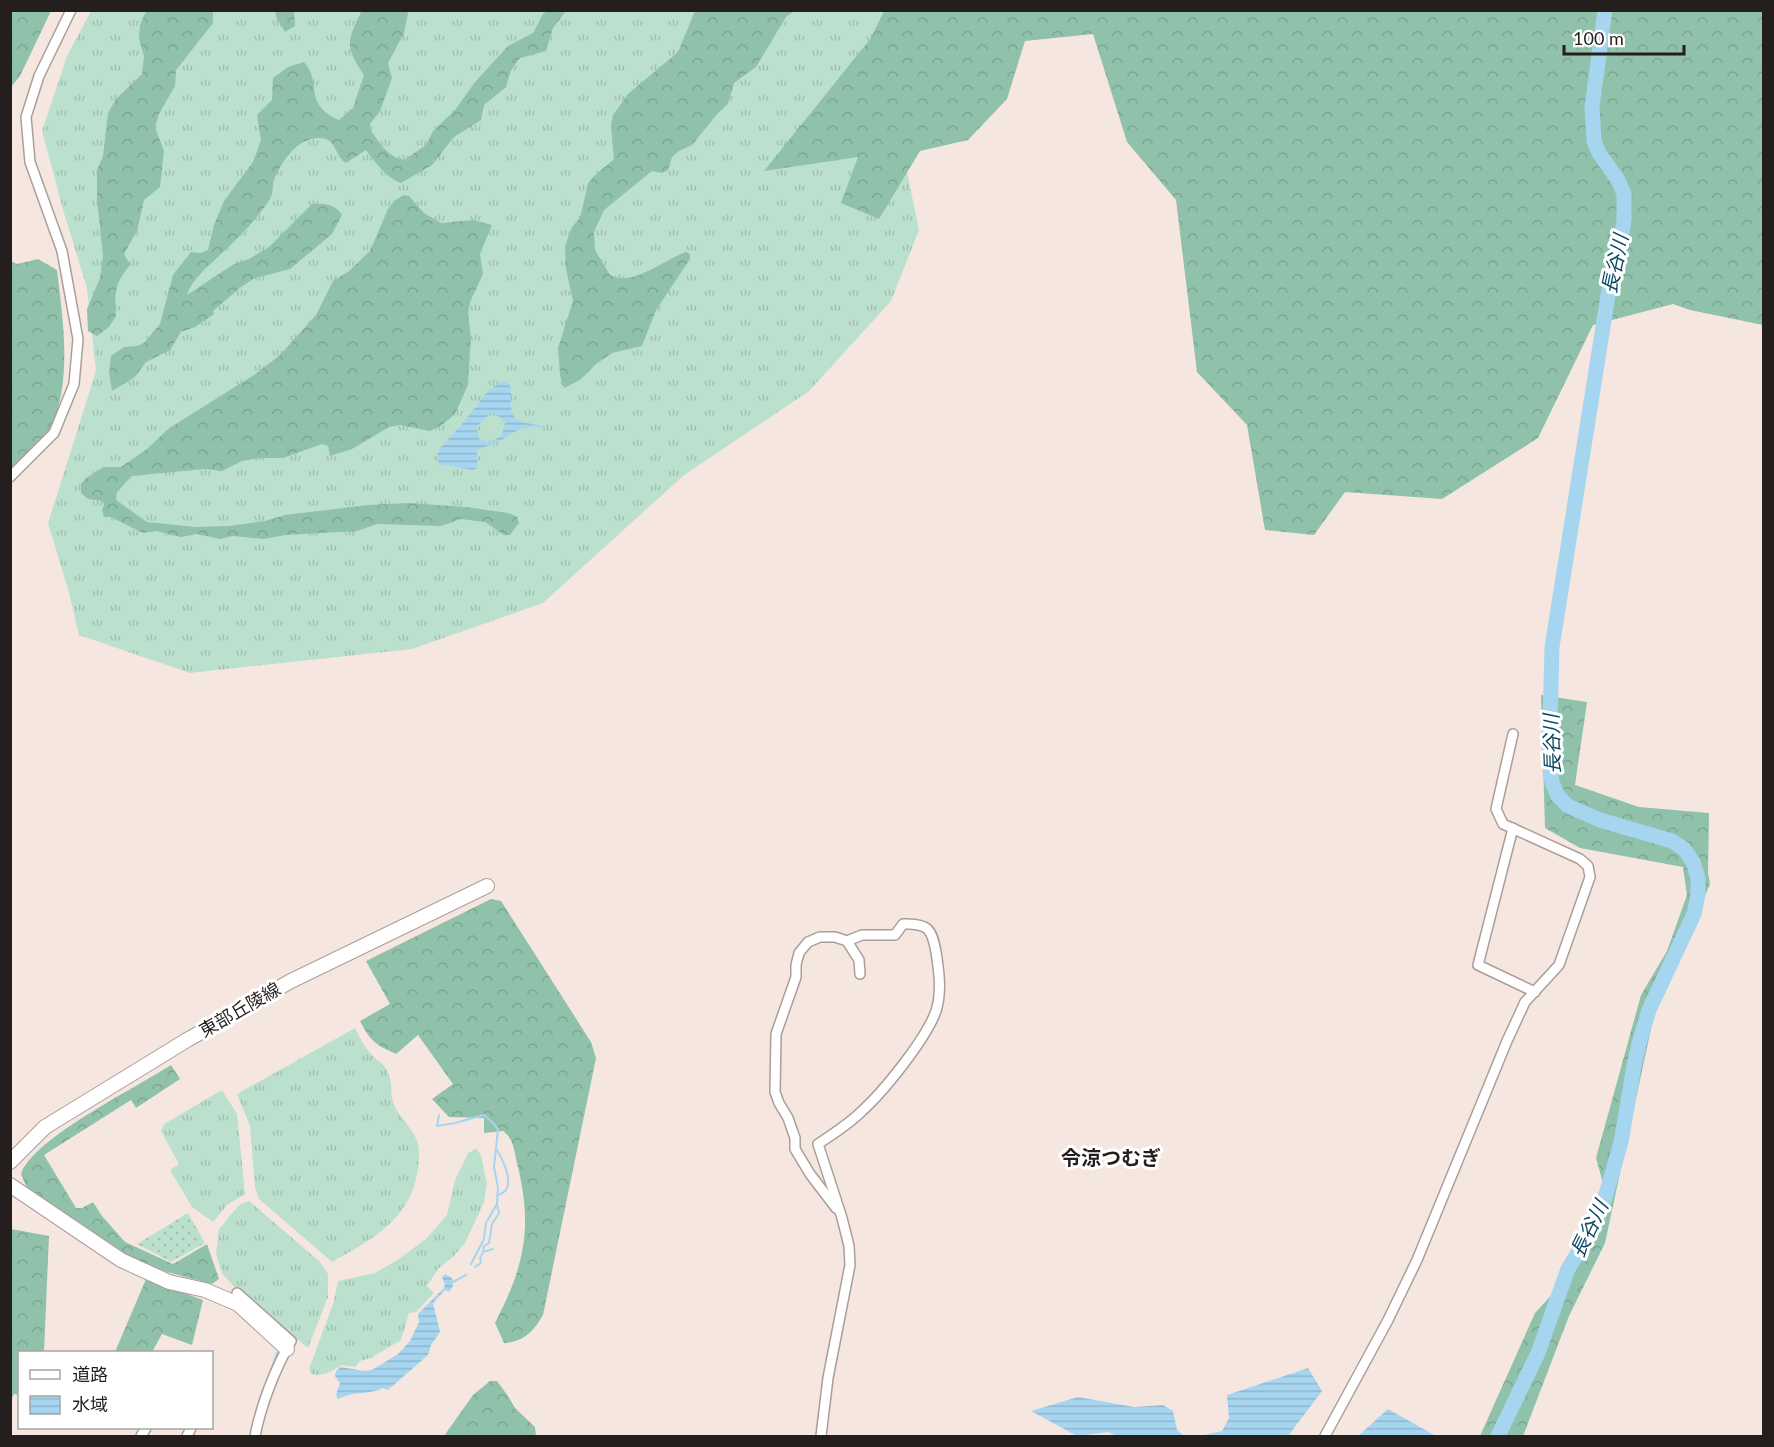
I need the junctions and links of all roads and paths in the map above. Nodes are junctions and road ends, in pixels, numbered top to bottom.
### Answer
1 (71, 10) edge
2 (10, 477) edge
3 (1513, 734) dead end
4 (1513, 828) junction
5 (487, 886) dead end
6 (847, 941) junction
7 (860, 974) dead end
8 (1535, 992) junction
9 (10, 1162) edge
10 (10, 1185) edge
11 (842, 1218) junction
12 (237, 1293) dead end
13 (287, 1349) junction
14 (255, 1437) edge
15 (821, 1437) edge
16 (1325, 1437) edge

1 - 2 street
3 - 4 street
4 - 8 street
4 - 8 street
5 - 9 street, 東部丘陵線
6 - 7 street
6 - 11 street
6 - 11 street
8 - 16 street
10 - 13 street
11 - 15 street
12 - 13 street
13 - 14 street

